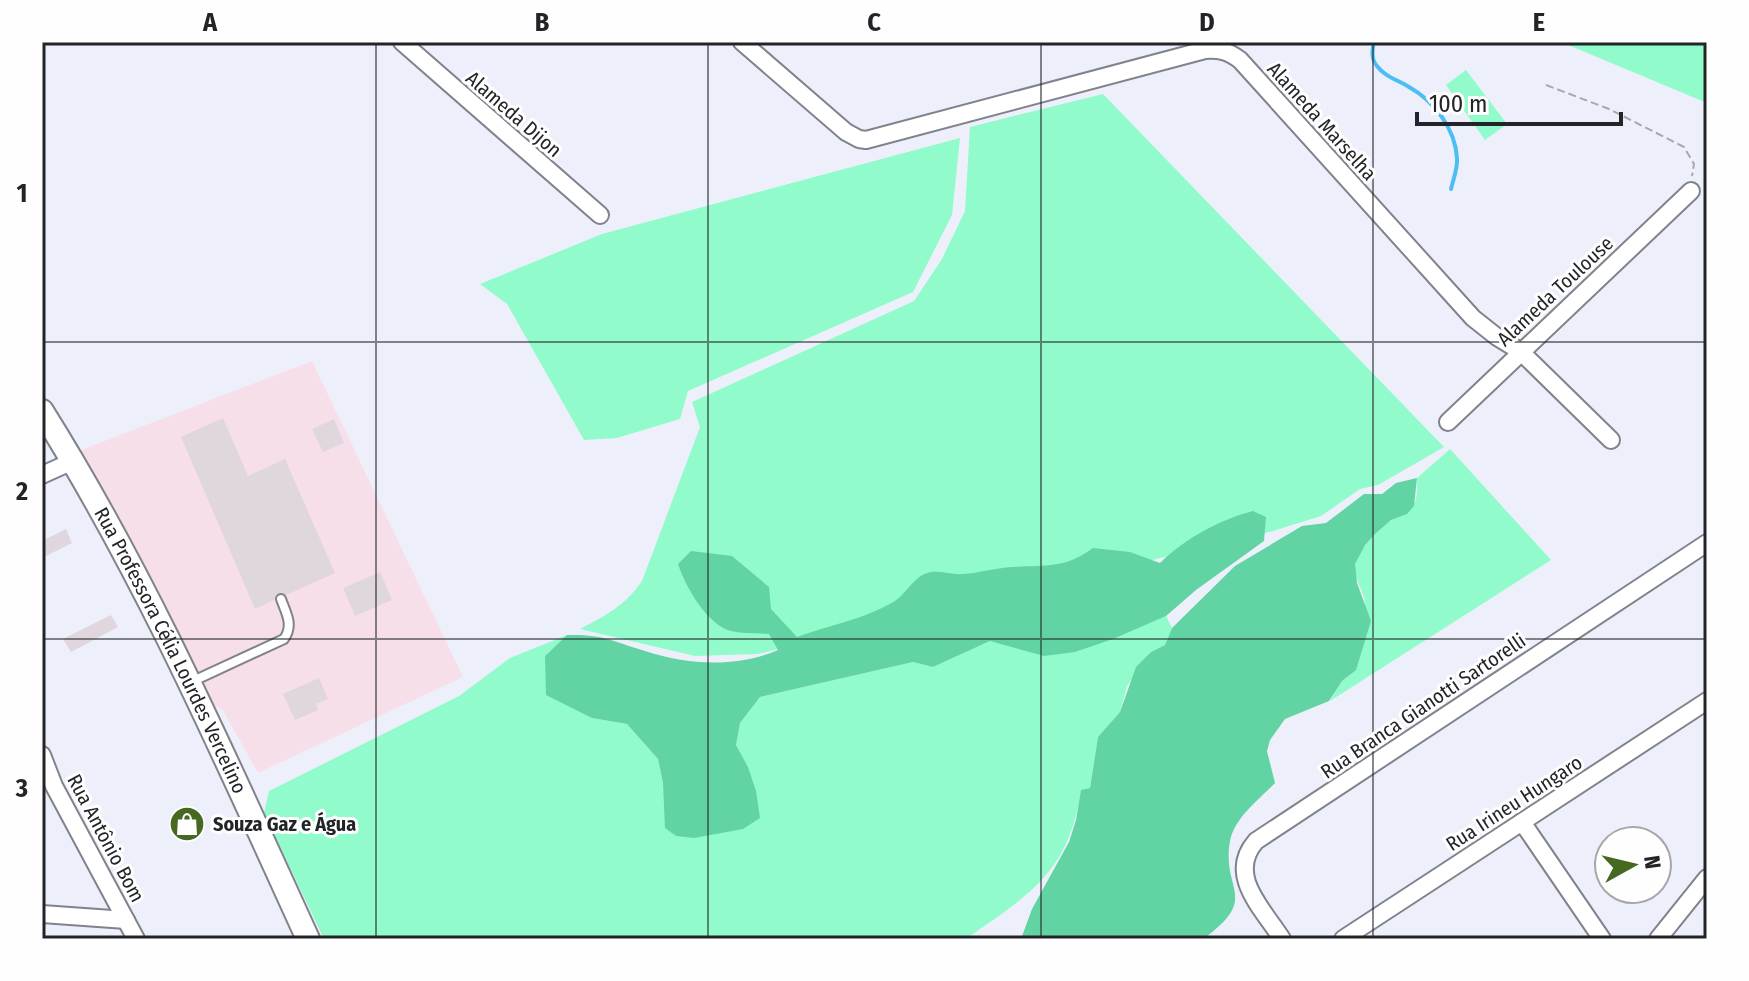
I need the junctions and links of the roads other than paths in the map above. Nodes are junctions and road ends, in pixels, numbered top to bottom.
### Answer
1 (402, 42) edge
2 (742, 42) edge
3 (1691, 191) road end
4 (600, 215) dead end
5 (1520, 351) junction
6 (42, 411) edge
7 (1448, 422) dead end
8 (1611, 440) dead end
9 (73, 461) junction
10 (42, 475) edge
11 (1707, 543) edge
12 (281, 599) dead end
13 (190, 683) junction
14 (1707, 701) edge
15 (42, 755) edge
16 (48, 785) edge
17 (1522, 822) junction
18 (1707, 878) edge
19 (42, 914) edge
20 (126, 920) junction
21 (1593, 936) edge
22 (136, 939) edge
23 (308, 939) edge
24 (1282, 939) edge
25 (1343, 939) edge
26 (1658, 939) edge

1 - 4 street, Alameda Dijon
2 - 5 street, Alameda Marselha
3 - 5 street, Alameda Toulouse
5 - 7 street, Alameda Toulouse
5 - 8 street
6 - 9 main road, Rua Professora Célia Lourdes Vercelino
9 - 10 street
9 - 13 main road, Rua Professora Célia Lourdes Vercelino
11 - 24 street, Rua Branca Gianotti Sartorelli
12 - 13 lane
13 - 23 main road, Rua Professora Célia Lourdes Vercelino
14 - 17 street, Rua Irineu Hungaro
15 - 16 street, Rua Antônio Bom
16 - 20 street, Rua Antônio Bom
17 - 21 street
17 - 25 street, Rua Irineu Hungaro
18 - 26 street
19 - 20 street
20 - 22 street, Rua Antônio Bom

